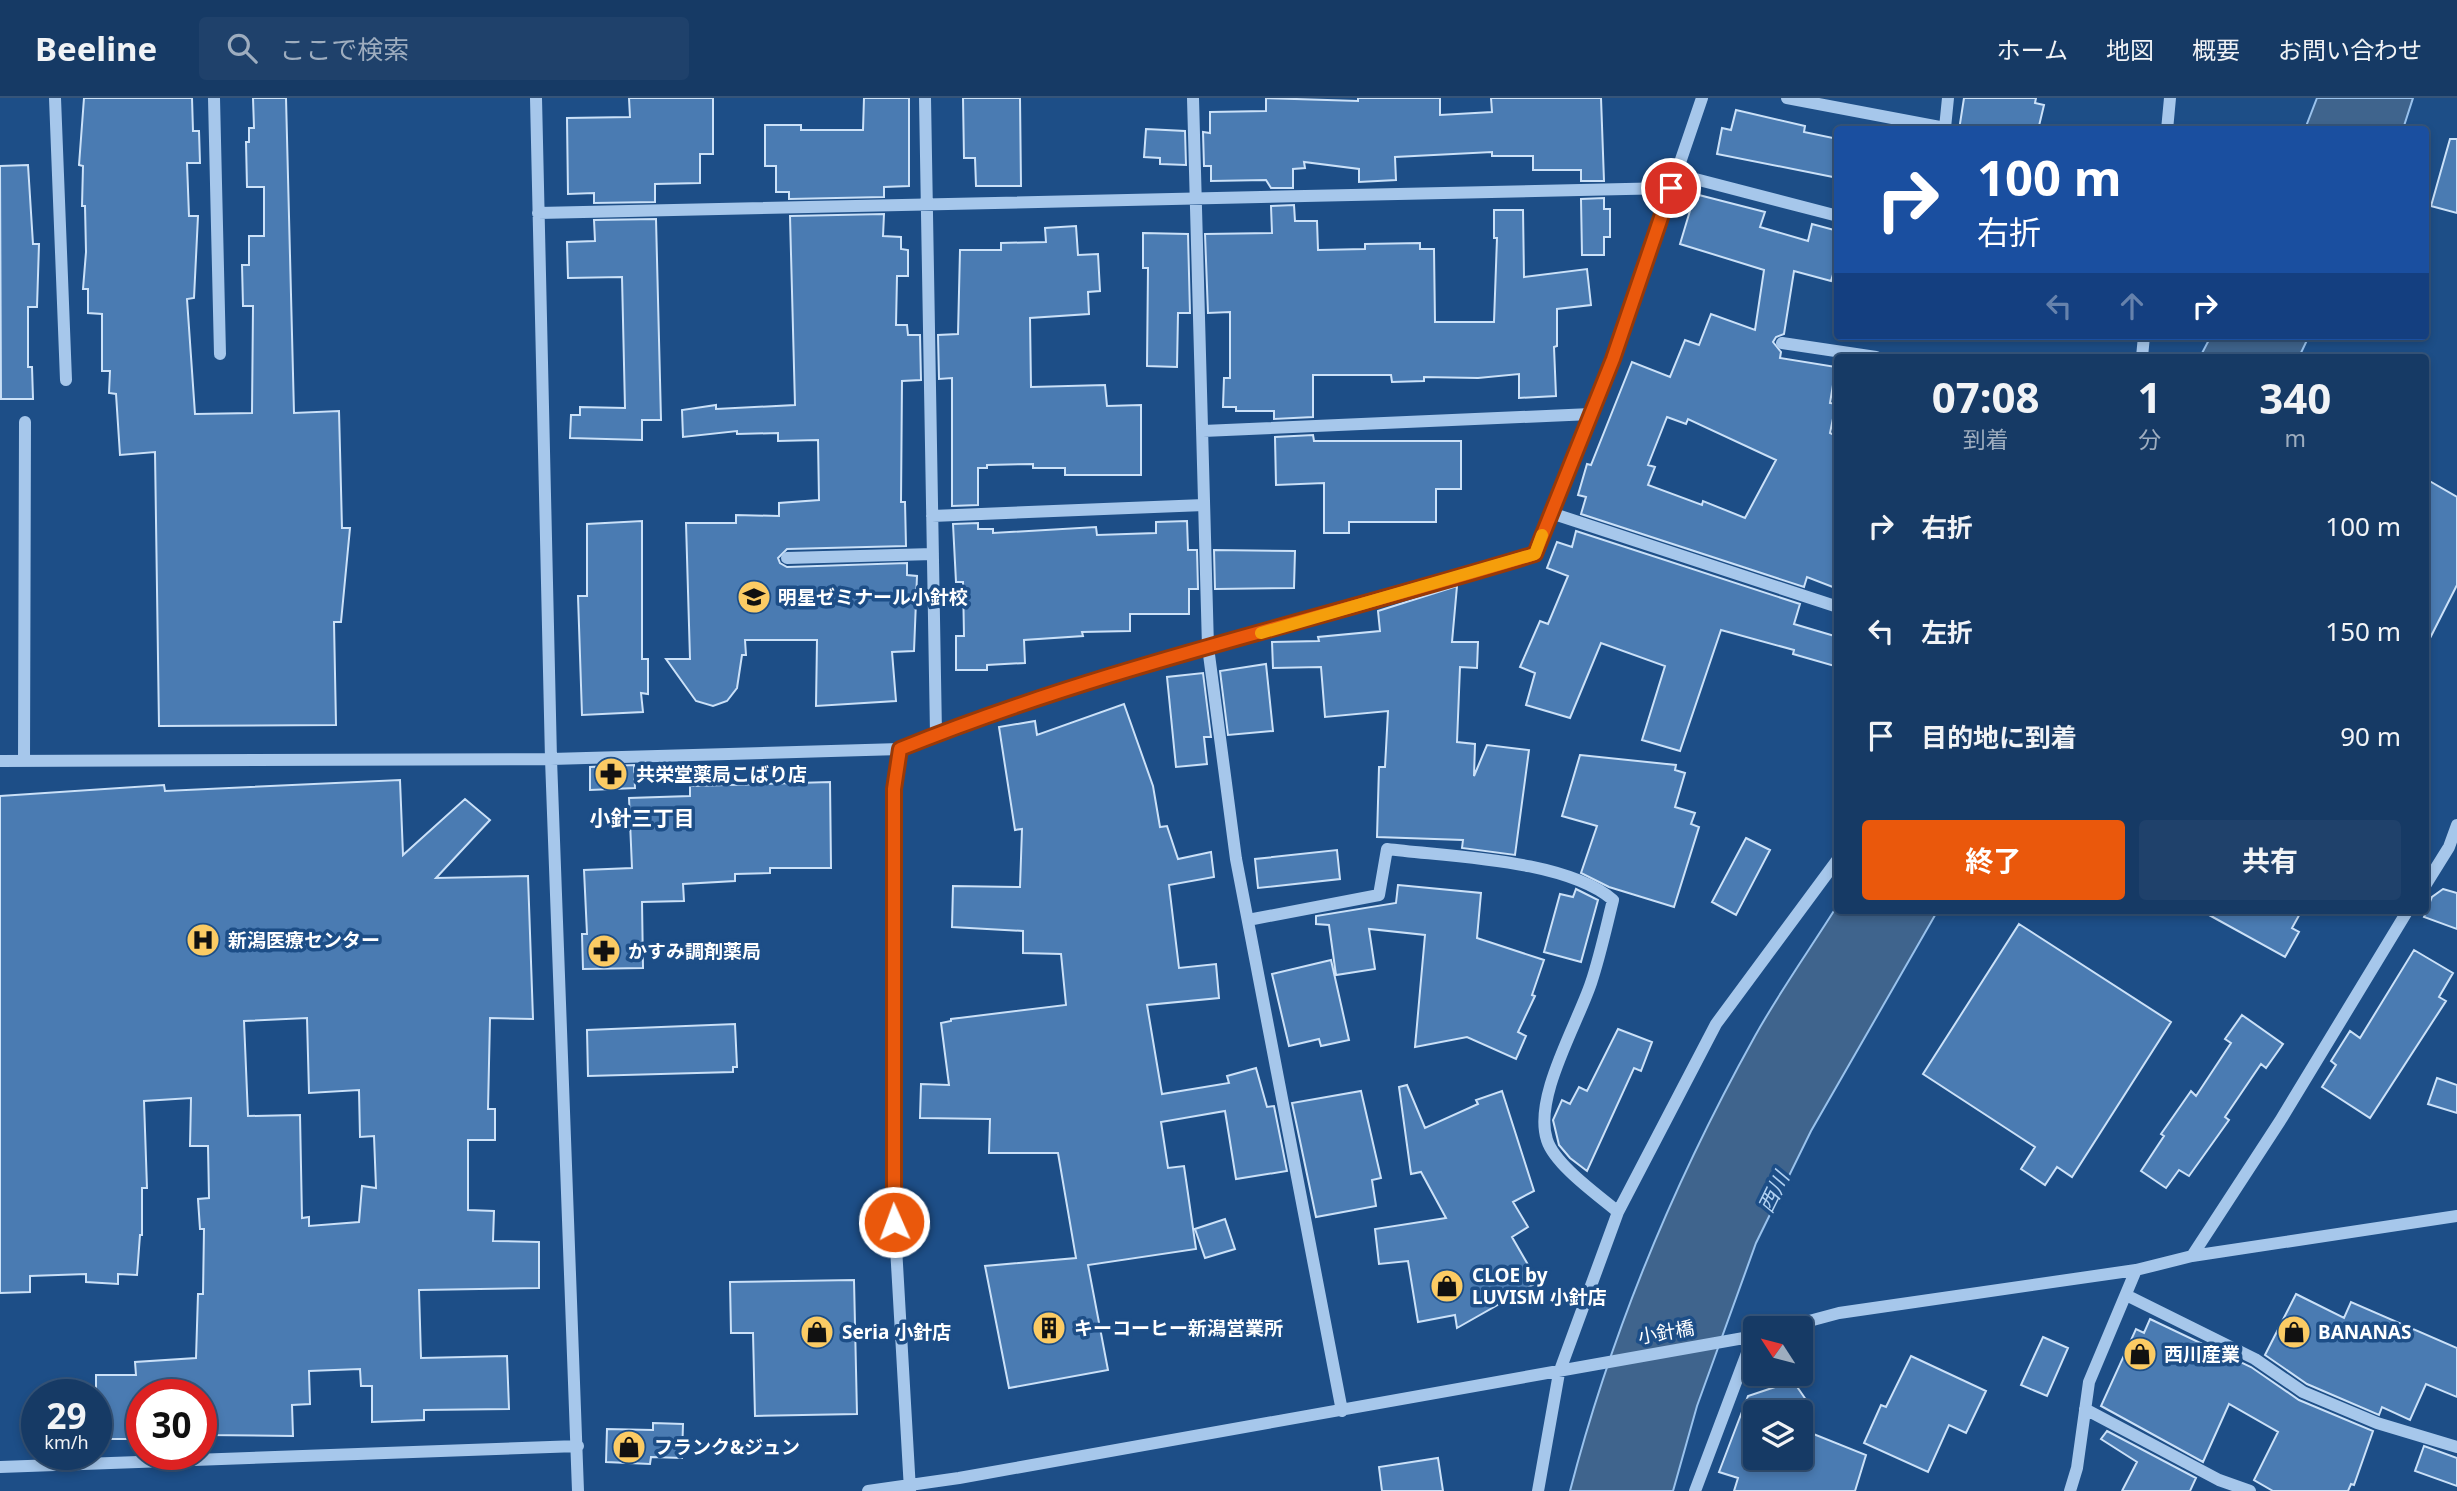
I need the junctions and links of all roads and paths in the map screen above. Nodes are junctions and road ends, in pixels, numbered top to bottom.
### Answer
1 (54, 98) edge
2 (214, 98) edge
3 (536, 98) edge
4 (925, 98) edge
5 (1193, 98) edge
6 (1702, 98) edge
7 (1787, 98) edge
8 (1948, 98) edge
9 (2170, 98) edge
10 (1934, 126) edge
11 (1945, 126) edge
12 (2167, 126) edge
13 (1676, 174) junction
14 (1671, 188) junction
15 (1196, 198) junction
16 (927, 204) junction
17 (538, 213) junction
18 (1834, 215) edge
19 (1782, 343) dead end
20 (220, 354) dead end
21 (1856, 354) edge
22 (66, 380) dead end
23 (1591, 414) junction
24 (25, 422) dead end
25 (1203, 431) junction
26 (1204, 505) junction
27 (1551, 513) junction
28 (932, 516) junction
29 (933, 554) junction
30 (787, 558) dead end
31 (1834, 606) edge
32 (1208, 647) junction
33 (936, 734) junction
34 (900, 749) junction
35 (551, 759) junction
36 (0, 761) edge
37 (24, 761) junction
38 (2457, 825) edge
39 (1834, 864) edge
40 (2429, 879) edge
41 (2406, 914) edge
42 (1248, 920) junction
43 (1618, 1212) junction
44 (2457, 1216) edge
45 (2192, 1256) junction
46 (2136, 1270) junction
47 (2126, 1295) junction
48 (1813, 1319) edge
49 (1743, 1338) edge
50 (1743, 1359) edge
51 (1559, 1373) junction
52 (2085, 1409) junction
53 (1342, 1411) junction
54 (578, 1446) junction
55 (2457, 1447) edge
56 (0, 1467) edge
57 (909, 1487) edge
58 (578, 1491) edge
59 (868, 1491) edge
60 (1538, 1491) edge
61 (1695, 1491) edge
62 (2070, 1491) edge
63 (2249, 1491) edge

1 - 22 street
2 - 20 street
3 - 17 street
4 - 16 street
5 - 15 street
6 - 13 street
7 - 10 street
8 - 11 street
9 - 12 street
13 - 14 street
13 - 18 street
14 - 15 street
14 - 23 street
15 - 16 street
15 - 25 street
16 - 17 street
16 - 28 street
17 - 35 street
19 - 21 street
23 - 25 street
23 - 27 street
24 - 37 street
25 - 26 street
26 - 28 street
26 - 32 street
27 - 31 street
27 - 32 street
28 - 29 street
29 - 30 street
29 - 33 street
32 - 33 street
32 - 42 street
33 - 34 street
34 - 35 street
34 - 57 street
35 - 37 street
35 - 54 street
36 - 37 street
38 - 40 street
39 - 43 street
41 - 45 street
42 - 43 street
42 - 53 street
43 - 51 street
44 - 45 street
45 - 46 street
46 - 47 street
46 - 48 street
47 - 52 street
47 - 55 street
49 - 51 street, 小針橋
50 - 61 street
51 - 53 street, 小針橋
51 - 60 street
52 - 62 street
52 - 63 street
53 - 57 street, 小針橋
54 - 56 street
54 - 58 street
57 - 59 street, 小針橋

